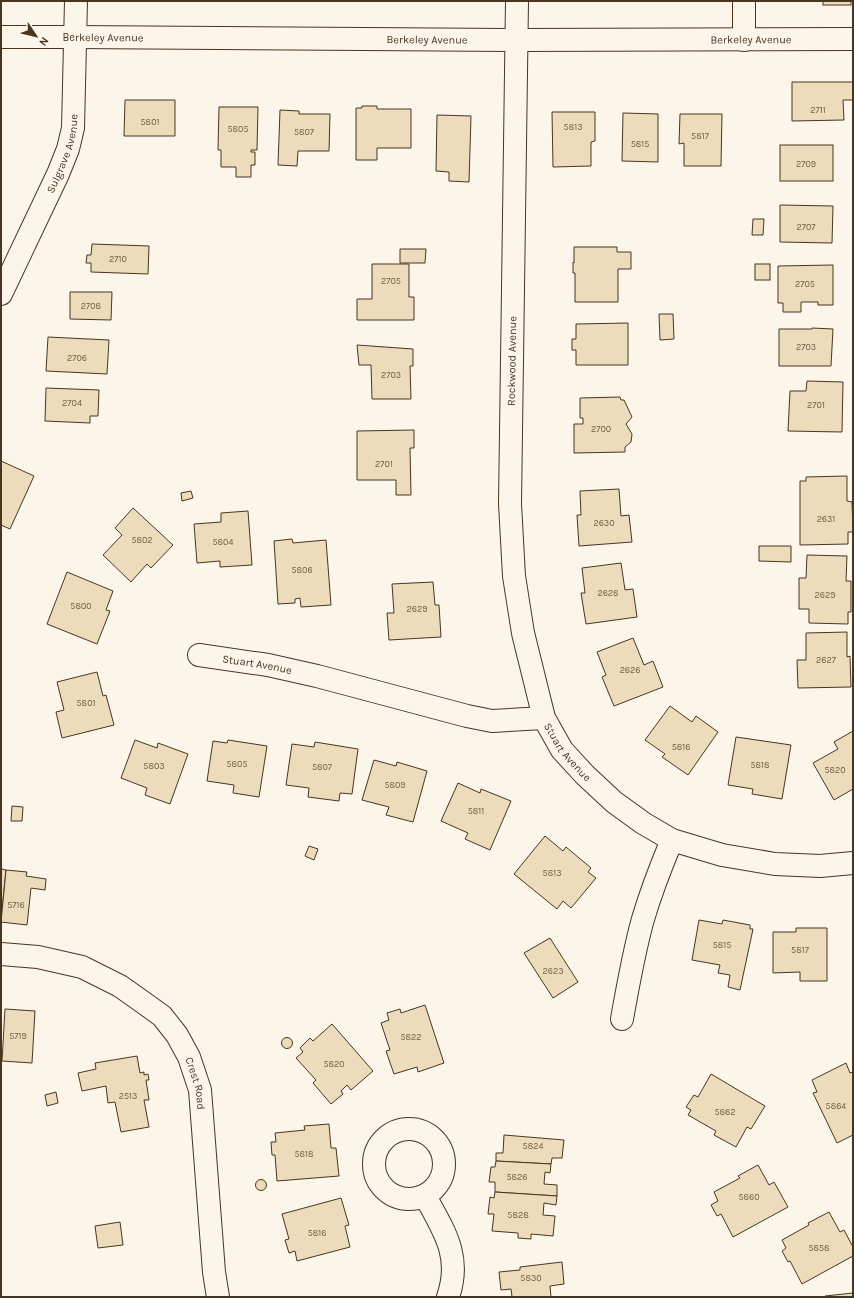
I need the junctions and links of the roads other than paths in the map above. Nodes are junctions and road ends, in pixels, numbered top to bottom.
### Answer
1 (76, 1) edge
2 (517, 1) edge
3 (744, 1) edge
4 (1, 37) edge
5 (76, 37) junction
6 (853, 39) edge
7 (517, 40) junction
8 (744, 40) junction
9 (1, 294) edge
10 (199, 654) dead end
11 (544, 718) junction
12 (672, 840) junction
13 (853, 863) edge
14 (1, 954) edge
15 (622, 1018) dead end
16 (425, 1196) dead end
17 (218, 1297) edge
18 (448, 1297) edge

1 - 5 street, Sulgrave Avenue
2 - 7 street, Rockwood Avenue
3 - 8 street
4 - 5 street, Berkeley Avenue
5 - 7 street, Berkeley Avenue
5 - 9 street, Sulgrave Avenue
6 - 8 street, Berkeley Avenue
7 - 8 street, Berkeley Avenue
7 - 11 street, Rockwood Avenue
10 - 11 street, Stuart Avenue
11 - 12 street, Stuart Avenue
12 - 13 street, Stuart Avenue
12 - 15 street
14 - 17 street, Crest Road
16 - 18 street

